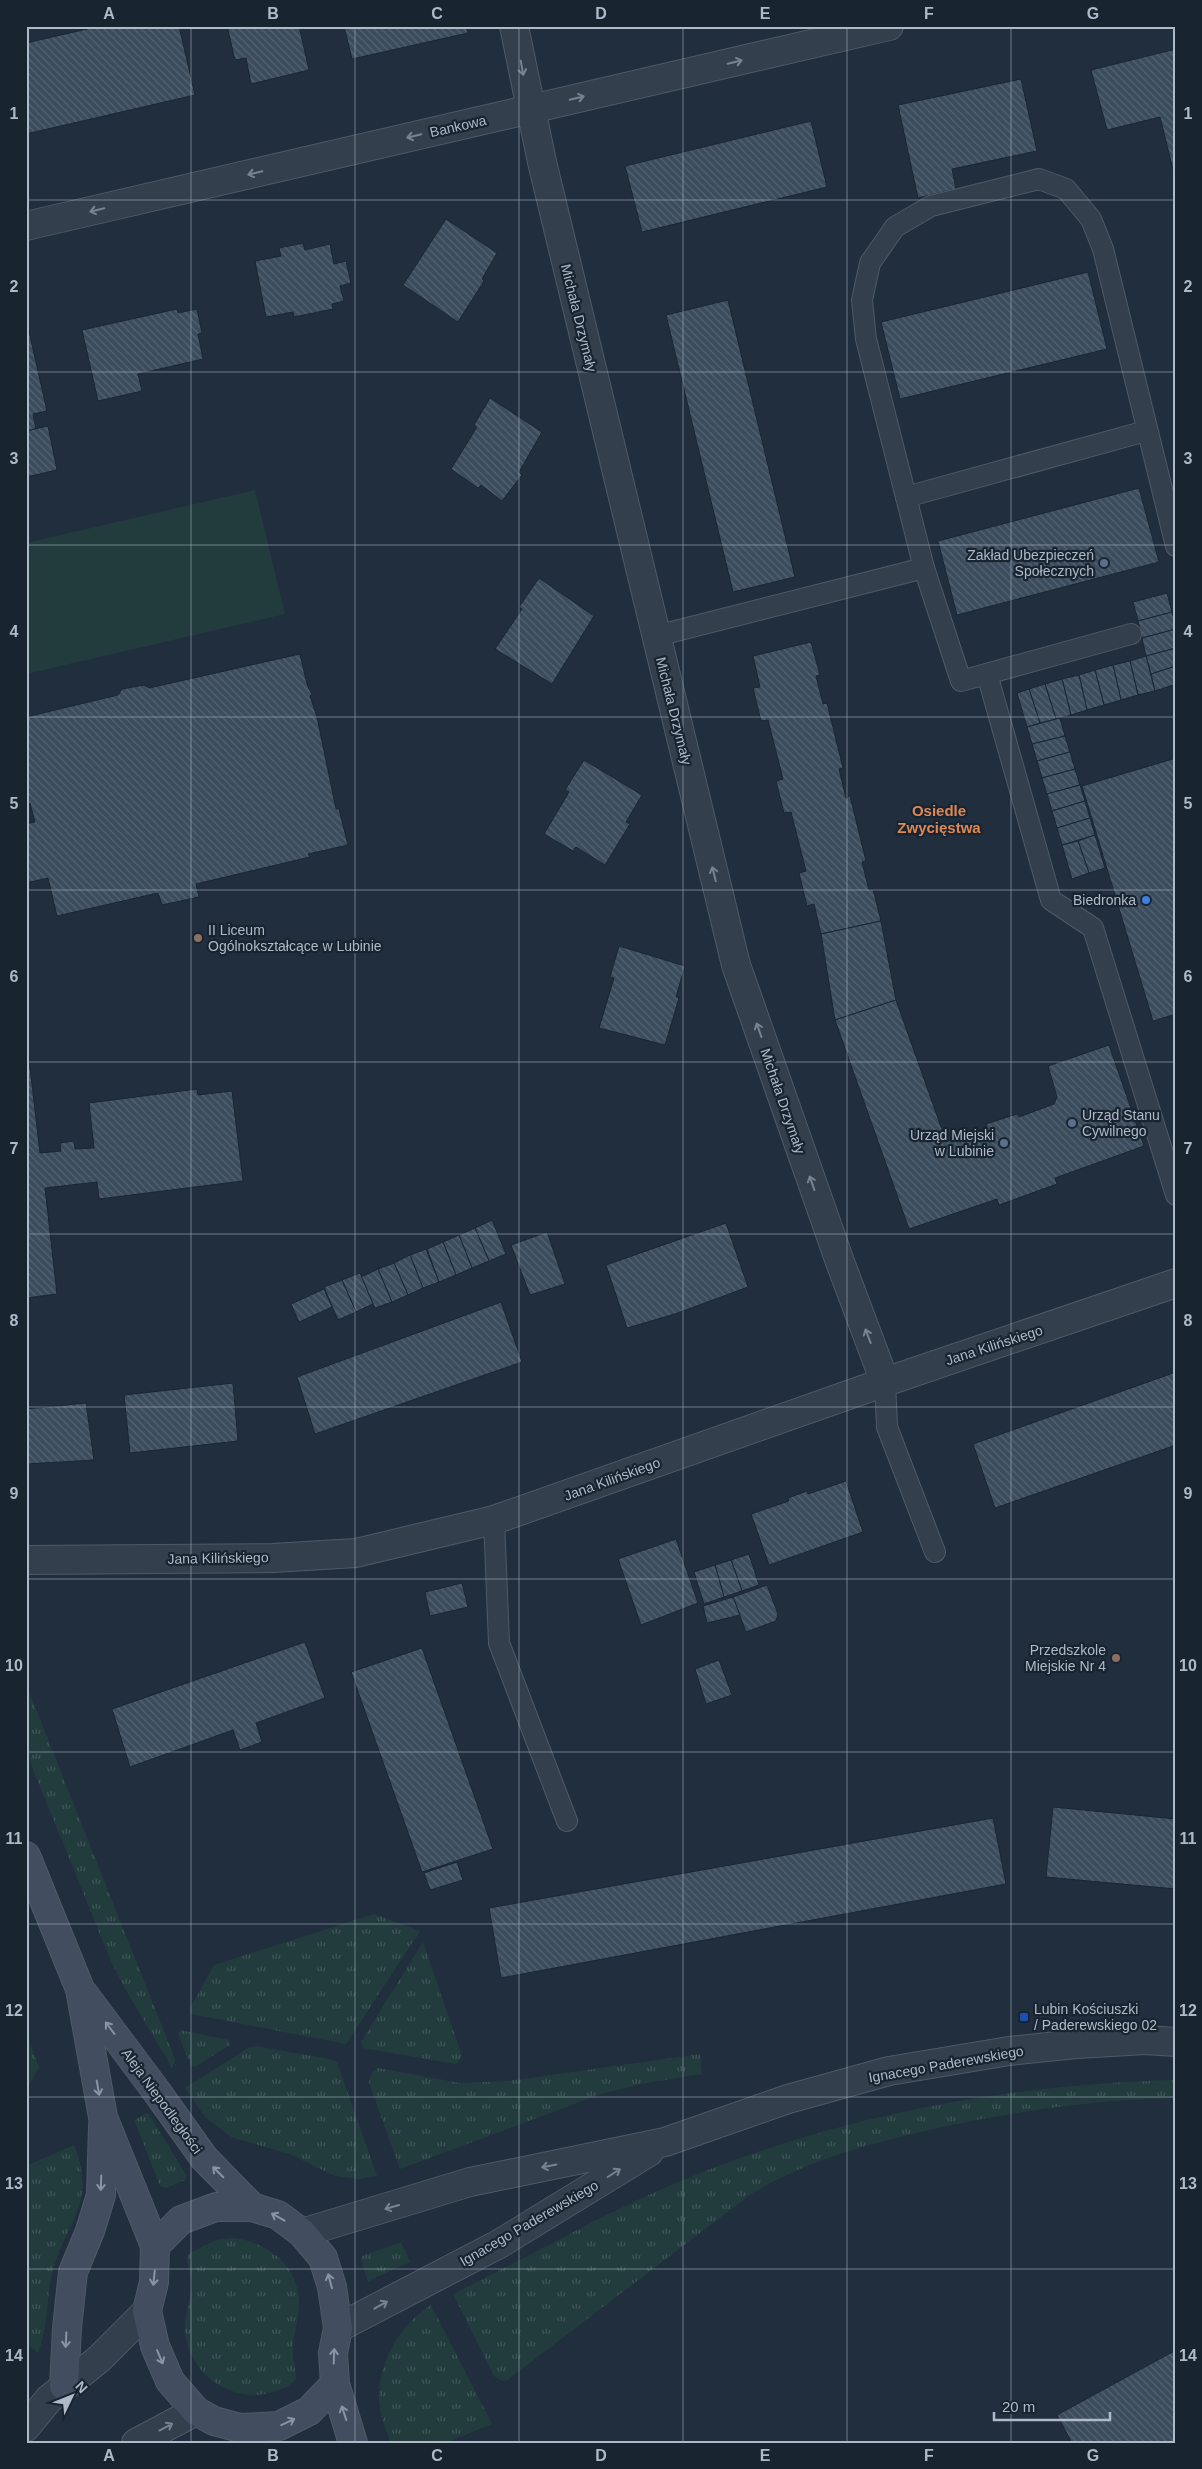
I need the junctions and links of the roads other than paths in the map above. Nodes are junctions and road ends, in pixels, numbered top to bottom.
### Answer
1 (514, 26) edge
2 (889, 26) edge
3 (529, 109) junction
4 (26, 226) edge
5 (1146, 431) junction
6 (906, 496) junction
7 (1176, 546) edge
8 (924, 568) junction
9 (1131, 634) dead end
10 (656, 636) junction
11 (987, 674) junction
12 (1176, 1195) edge
13 (1176, 1283) edge
14 (885, 1382) junction
15 (494, 1520) junction
16 (935, 1552) dead end
17 (26, 1560) edge
18 (567, 1821) dead end
19 (26, 1856) edge
20 (80, 1989) junction
21 (1176, 2042) edge
22 (103, 2117) junction
23 (665, 2142) junction
24 (252, 2207) junction
25 (302, 2233) junction
26 (155, 2246) junction
27 (147, 2310) junction
28 (338, 2328) junction
29 (335, 2384) junction
30 (64, 2386) junction
31 (196, 2411) junction
32 (26, 2427) edge
33 (246, 2435) edge
34 (136, 2443) edge
35 (353, 2443) edge

1 -> 3 street, Michała Drzymały
3 -> 2 street, Bankowa
3 -> 4 street, Bankowa
3 - 10 street, Michała Drzymały
5 - 6 lane
5 - 6 lane
5 - 7 lane
6 - 8 lane
8 - 10 lane
8 - 11 lane
9 - 11 lane
14 -> 10 street, Michała Drzymały
11 - 12 lane
13 - 14 street, Jana Kilińskiego
14 - 15 street, Jana Kilińskiego
14 - 16 lane
15 - 17 street, Jana Kilińskiego
15 - 18 lane
19 - 20 main road, Aleja Niepodległości
20 -> 22 main road, Aleja Niepodległości
24 -> 20 main road, Aleja Niepodległości
21 - 23 street, Ignacego Paderewskiego
22 - 26 main road, Aleja Niepodległości
22 -> 30 main road
23 -> 25 street, Ignacego Paderewskiego
28 -> 23 street, Ignacego Paderewskiego
25 -> 24 main road
24 - 26 main road
28 -> 25 main road
26 -> 27 main road
27 - 30 street
27 -> 31 main road
29 -> 28 main road
33 -> 29 main road
35 -> 29 main road
30 - 32 street
31 - 33 main road
34 -> 31 street

